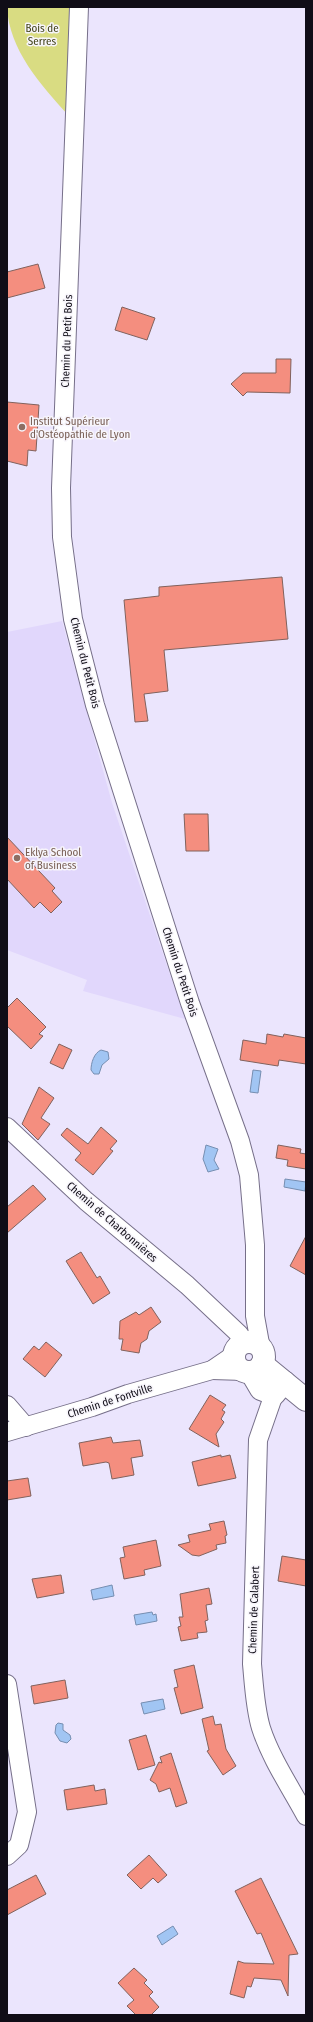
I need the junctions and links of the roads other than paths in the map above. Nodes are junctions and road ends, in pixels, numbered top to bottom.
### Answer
1 (79, 7) edge
2 (7, 1127) edge
3 (255, 1364) junction
4 (306, 1400) edge
5 (7, 1405) edge
6 (306, 1406) edge
7 (26, 1427) junction
8 (7, 1432) edge
9 (7, 1684) edge
10 (306, 1816) edge
11 (7, 1856) edge

1 - 3 street, Chemin du Petit Bois
2 - 3 street, Chemin de Charbonnières
3 - 4 street, Chemin de Charbonnières
3 - 6 street
3 - 7 street, Chemin de Fontville
3 - 10 street, Chemin de Calabert
5 - 7 street
7 - 8 street, Chemin de Fontville
9 - 11 street

